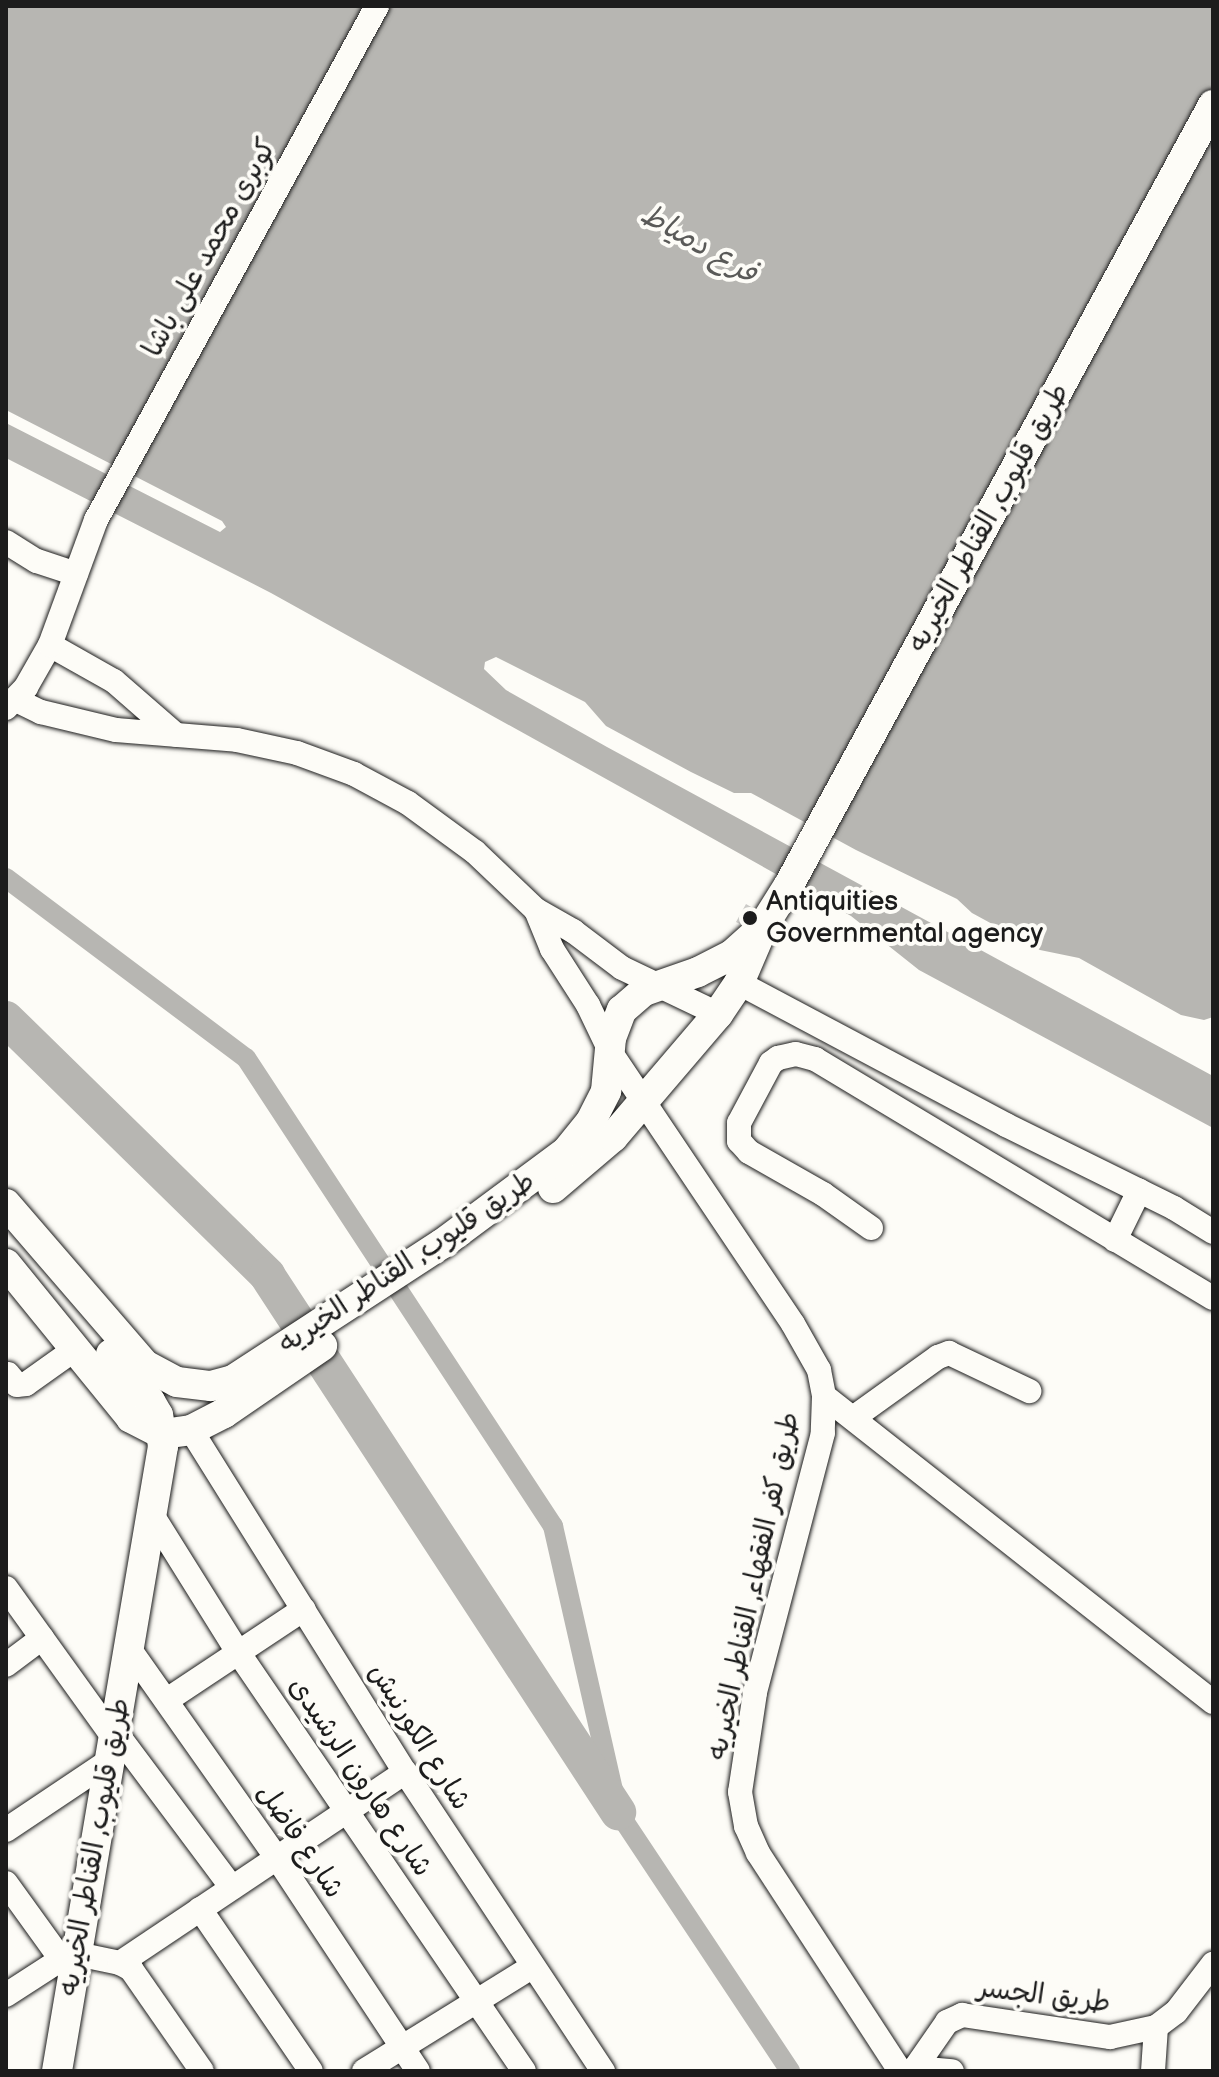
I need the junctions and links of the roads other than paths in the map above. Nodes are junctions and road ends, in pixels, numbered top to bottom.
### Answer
1 (377, 6) edge
2 (1213, 105) edge
3 (96, 520) joint
4 (6, 542) edge
5 (76, 574) junction
6 (50, 645) junction
7 (11, 704) edge
8 (176, 735) junction
9 (536, 910) junction
10 (762, 928) junction
11 (739, 983) junction
12 (658, 985) junction
13 (718, 1014) junction
14 (611, 1053) junction
15 (941, 1090) junction
16 (643, 1102) junction
17 (923, 1124) junction
18 (1034, 1139) junction
19 (1013, 1178) junction
20 (1139, 1191) junction
21 (6, 1204) edge
22 (871, 1228) dead end
23 (1213, 1232) edge
24 (1115, 1240) junction
25 (44, 1251) junction
26 (446, 1252) junction
27 (6, 1264) edge
28 (1212, 1297) edge
29 (75, 1349) junction
30 (8, 1374) dead end
31 (1029, 1391) dead end
32 (824, 1396) junction
33 (853, 1418) junction
34 (177, 1432) junction
35 (151, 1513) junction
36 (6, 1588) edge
37 (304, 1609) junction
38 (42, 1638) junction
39 (128, 1647) junction
40 (238, 1652) junction
41 (6, 1665) edge
42 (167, 1700) junction
43 (1213, 1702) edge
44 (112, 1743) junction
45 (405, 1772) junction
46 (346, 1811) junction
47 (6, 1830) edge
48 (277, 1858) junction
49 (6, 1883) edge
50 (232, 1888) junction
51 (200, 1909) junction
52 (70, 1963) junction
53 (120, 1963) junction
54 (1213, 1964) edge
55 (532, 1967) junction
56 (6, 1995) edge
57 (477, 2001) junction
58 (1156, 2027) junction
59 (402, 2047) junction
60 (195, 2067) edge
61 (909, 2070) edge
62 (57, 2071) edge
63 (311, 2071) edge
64 (364, 2071) edge
65 (418, 2071) edge
66 (524, 2071) edge
67 (603, 2071) edge
68 (952, 2071) edge
69 (1153, 2071) edge

1 - 3 street, كوبرى محمد على باشا
2 - 10 main road, طريق قليوب, القناطر الخيريه
3 - 5 street, طريق كفر الفقهاء, القناطر الخيريه
4 - 5 street
5 - 6 street, طريق كفر الفقهاء, القناطر الخيريه
6 - 7 street, طريق كفر الفقهاء, القناطر الخيريه
6 - 8 street
7 - 8 street, طريق كفر الفقهاء, القناطر الخيريه
8 - 9 street, طريق كفر الفقهاء, القناطر الخيريه
9 - 12 street, طريق كفر الفقهاء, القناطر الخيريه
9 - 14 street, طريق كفر الفقهاء, القناطر الخيريه
10 - 11 main road, طريق قليوب, القناطر الخيريه
10 - 12 main road, طريق قليوب, القناطر الخيريه
11 - 13 main road, طريق قليوب, القناطر الخيريه
11 - 15 street
12 - 13 street, طريق كفر الفقهاء, القناطر الخيريه
12 - 14 main road, طريق قليوب, القناطر الخيريه
13 - 16 main road, طريق قليوب, القناطر الخيريه
14 - 16 street, طريق كفر الفقهاء, القناطر الخيريه
14 - 26 main road, طريق قليوب, القناطر الخيريه
15 - 17 street
15 - 18 street
16 - 26 main road, طريق قليوب, القناطر الخيريه
16 - 32 street, طريق كفر الفقهاء, القناطر الخيريه
17 - 19 street
17 - 22 street
18 - 19 street
18 - 20 street
19 - 24 street
20 - 23 street
20 - 24 street
21 - 25 main road, طريق قليوب, القناطر الخيريه
24 - 28 street
25 - 26 main road, طريق قليوب, القناطر الخيريه
25 - 34 main road
26 - 34 main road, طريق قليوب, القناطر الخيريه
27 - 29 main road
29 - 30 street
29 - 34 main road
31 - 33 street
32 - 33 street
32 - 61 street, طريق كفر الفقهاء, القناطر الخيريه
33 - 43 street
34 - 35 main road, طريق قليوب, القناطر الخيريه
34 - 37 street, شارع الكورنيش
35 - 39 main road, طريق قليوب, القناطر الخيريه
35 - 40 street, شارع هارون الرشيدى
36 - 38 street
37 - 40 street
37 - 45 street, شارع الكورنيش
38 - 41 street
38 - 44 street
39 - 42 street, شارع فاضل
39 - 44 main road, طريق قليوب, القناطر الخيريه
40 - 42 street
40 - 46 street, شارع هارون الرشيدى
42 - 48 street, شارع فاضل
44 - 47 street
44 - 50 street
44 - 52 main road, طريق قليوب, القناطر الخيريه
45 - 46 street
45 - 55 street, شارع الكورنيش
46 - 48 street
46 - 57 street, شارع هارون الرشيدى
48 - 50 street
48 - 59 street, شارع فاضل
49 - 52 street
50 - 51 street
51 - 53 street
51 - 63 street
52 - 53 street
52 - 56 street
52 - 62 main road, طريق قليوب, القناطر الخيريه
53 - 60 street
54 - 58 street
55 - 57 street
55 - 67 street, شارع الكورنيش
57 - 59 street
57 - 66 street, شارع هارون الرشيدى
58 - 61 street, طريق الجسر
58 - 69 street
59 - 64 street
59 - 65 street, شارع فاضل
61 - 68 street

